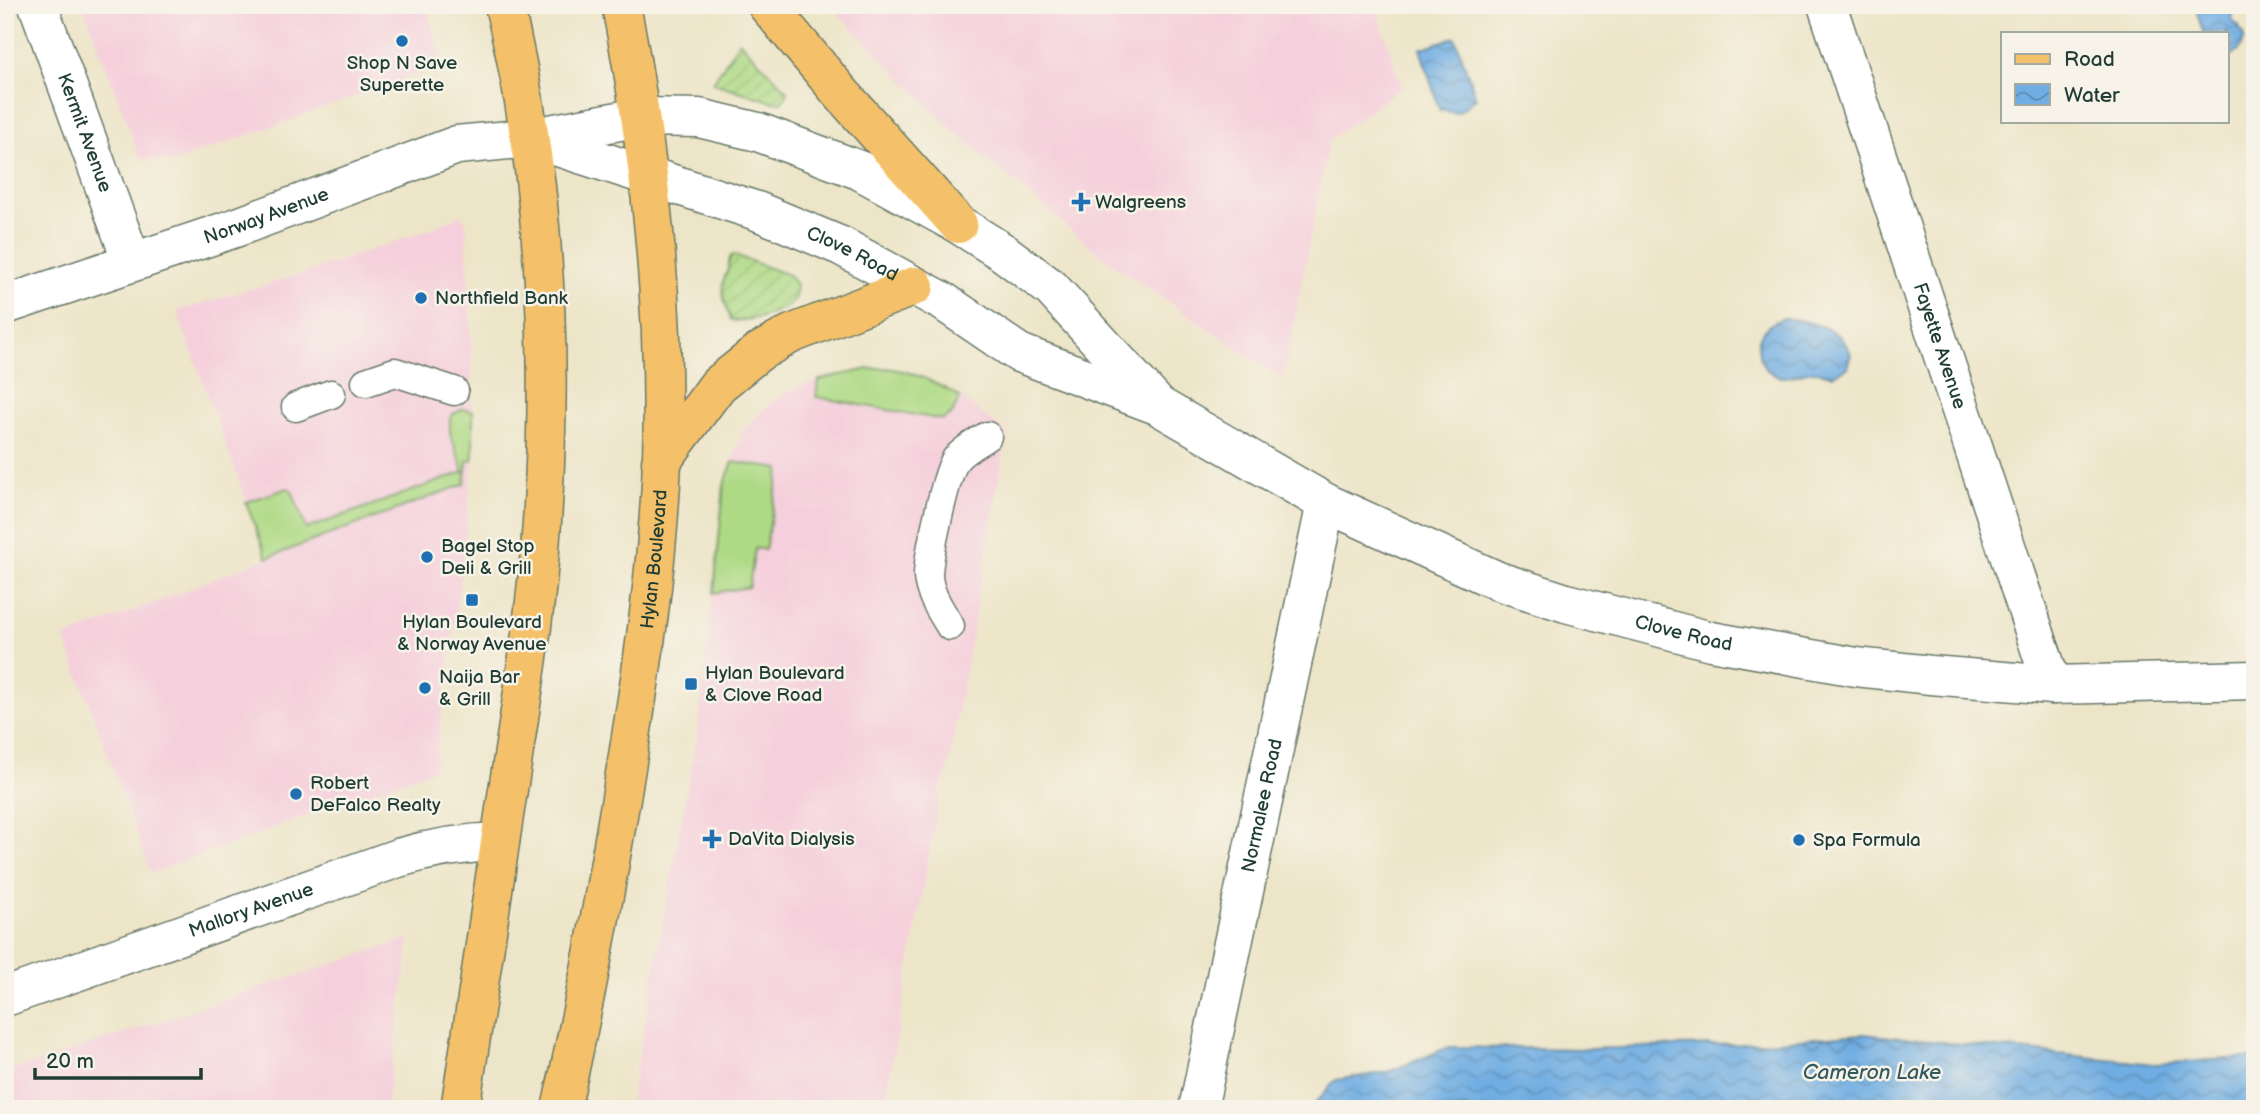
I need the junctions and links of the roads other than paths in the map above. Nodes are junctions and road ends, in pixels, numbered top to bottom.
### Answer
1 (38, 5) edge
2 (504, 5) edge
3 (621, 5) edge
4 (767, 5) edge
5 (1827, 5) edge
6 (640, 117) junction
7 (530, 138) junction
8 (647, 176) junction
9 (958, 224) junction
10 (132, 262) junction
11 (915, 286) junction
12 (5, 305) edge
13 (366, 382) dead end
14 (454, 391) dead end
15 (331, 394) dead end
16 (1157, 405) junction
17 (296, 407) dead end
18 (987, 436) dead end
19 (662, 463) junction
20 (1326, 503) junction
21 (950, 626) dead end
22 (2255, 680) edge
23 (2053, 685) junction
24 (500, 842) junction
25 (5, 998) edge
26 (460, 1109) edge
27 (561, 1109) edge
28 (1198, 1109) edge

1 - 10 street, Kermit Avenue
2 - 7 main road
3 - 6 main road, Hylan Boulevard
4 - 9 main road
5 - 23 street, Fayette Avenue
6 - 7 street, Norway Avenue
6 - 8 main road, Hylan Boulevard
6 - 9 street, Clove Road
7 - 8 street, Clove Road
7 - 10 street, Norway Avenue
7 - 24 main road
8 - 11 street, Clove Road
8 - 19 main road, Hylan Boulevard
9 - 16 street, Clove Road
10 - 12 street, Norway Avenue
11 - 16 street, Clove Road
11 - 19 main road
13 - 14 lane
15 - 17 lane
16 - 20 street, Clove Road
18 - 21 lane
19 - 27 main road, Hylan Boulevard
20 - 23 street, Clove Road
20 - 28 street, Normalee Road
22 - 23 street, Clove Road
24 - 25 street, Mallory Avenue
24 - 26 main road

